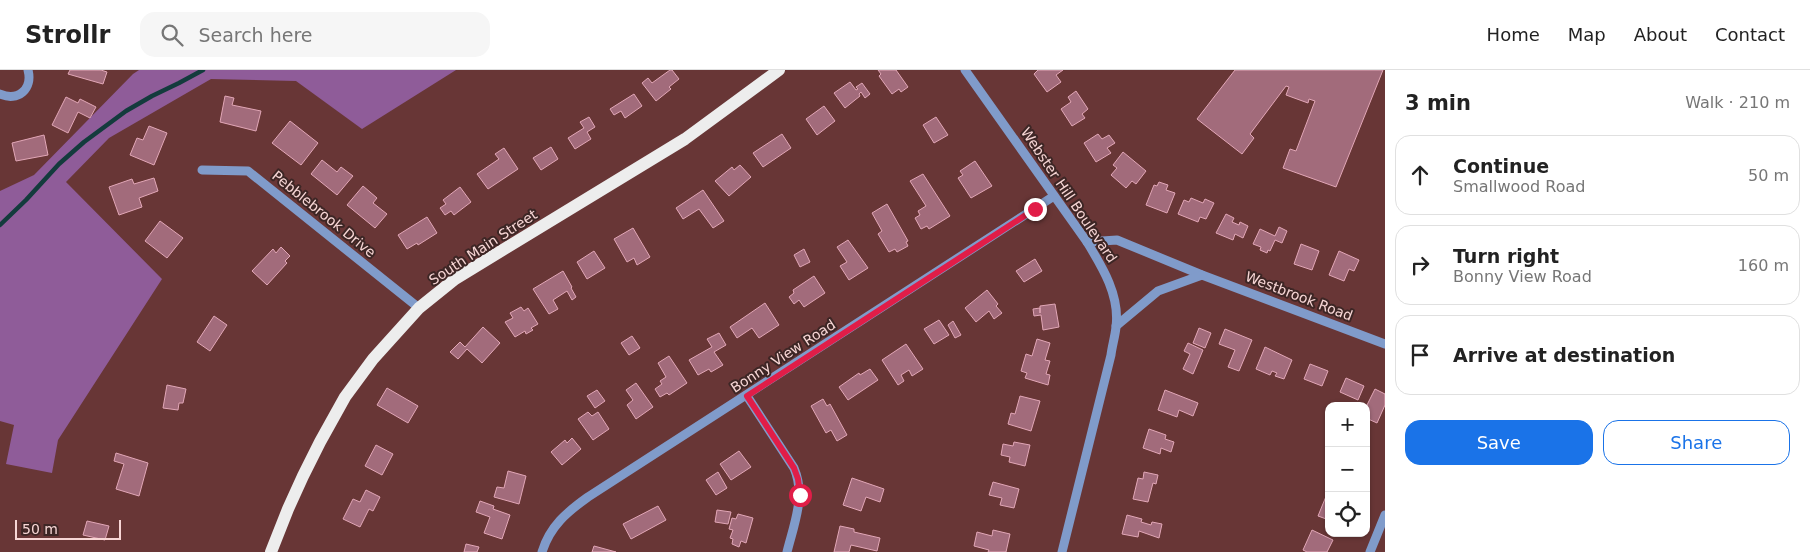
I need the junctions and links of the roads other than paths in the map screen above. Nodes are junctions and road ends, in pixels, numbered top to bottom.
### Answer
1 (28, 70) edge
2 (779, 70) edge
3 (965, 70) edge
4 (0, 94) edge
5 (202, 170) dead end
6 (1054, 196) junction
7 (1087, 242) junction
8 (1202, 275) junction
9 (420, 308) junction
10 (1116, 326) junction
11 (1385, 344) edge
12 (747, 396) junction
13 (1385, 515) edge
14 (272, 552) edge
15 (542, 552) edge
16 (787, 552) edge
17 (1062, 552) edge
18 (1370, 552) edge

1 - 4 street
2 - 9 main road, South Main Street
3 - 6 street, Webster Hill Boulevard
5 - 9 street, Pebblebrook Drive
6 - 7 street, Webster Hill Boulevard
6 - 12 street, Bonny View Road
7 - 8 street, Westbrook Road
7 - 10 street, Webster Hill Boulevard
8 - 10 street
8 - 11 street, Westbrook Road
9 - 14 main road, South Main Street
10 - 17 street, Webster Hill Boulevard
12 - 15 street, Bonny View Road
12 - 16 street
13 - 18 street

